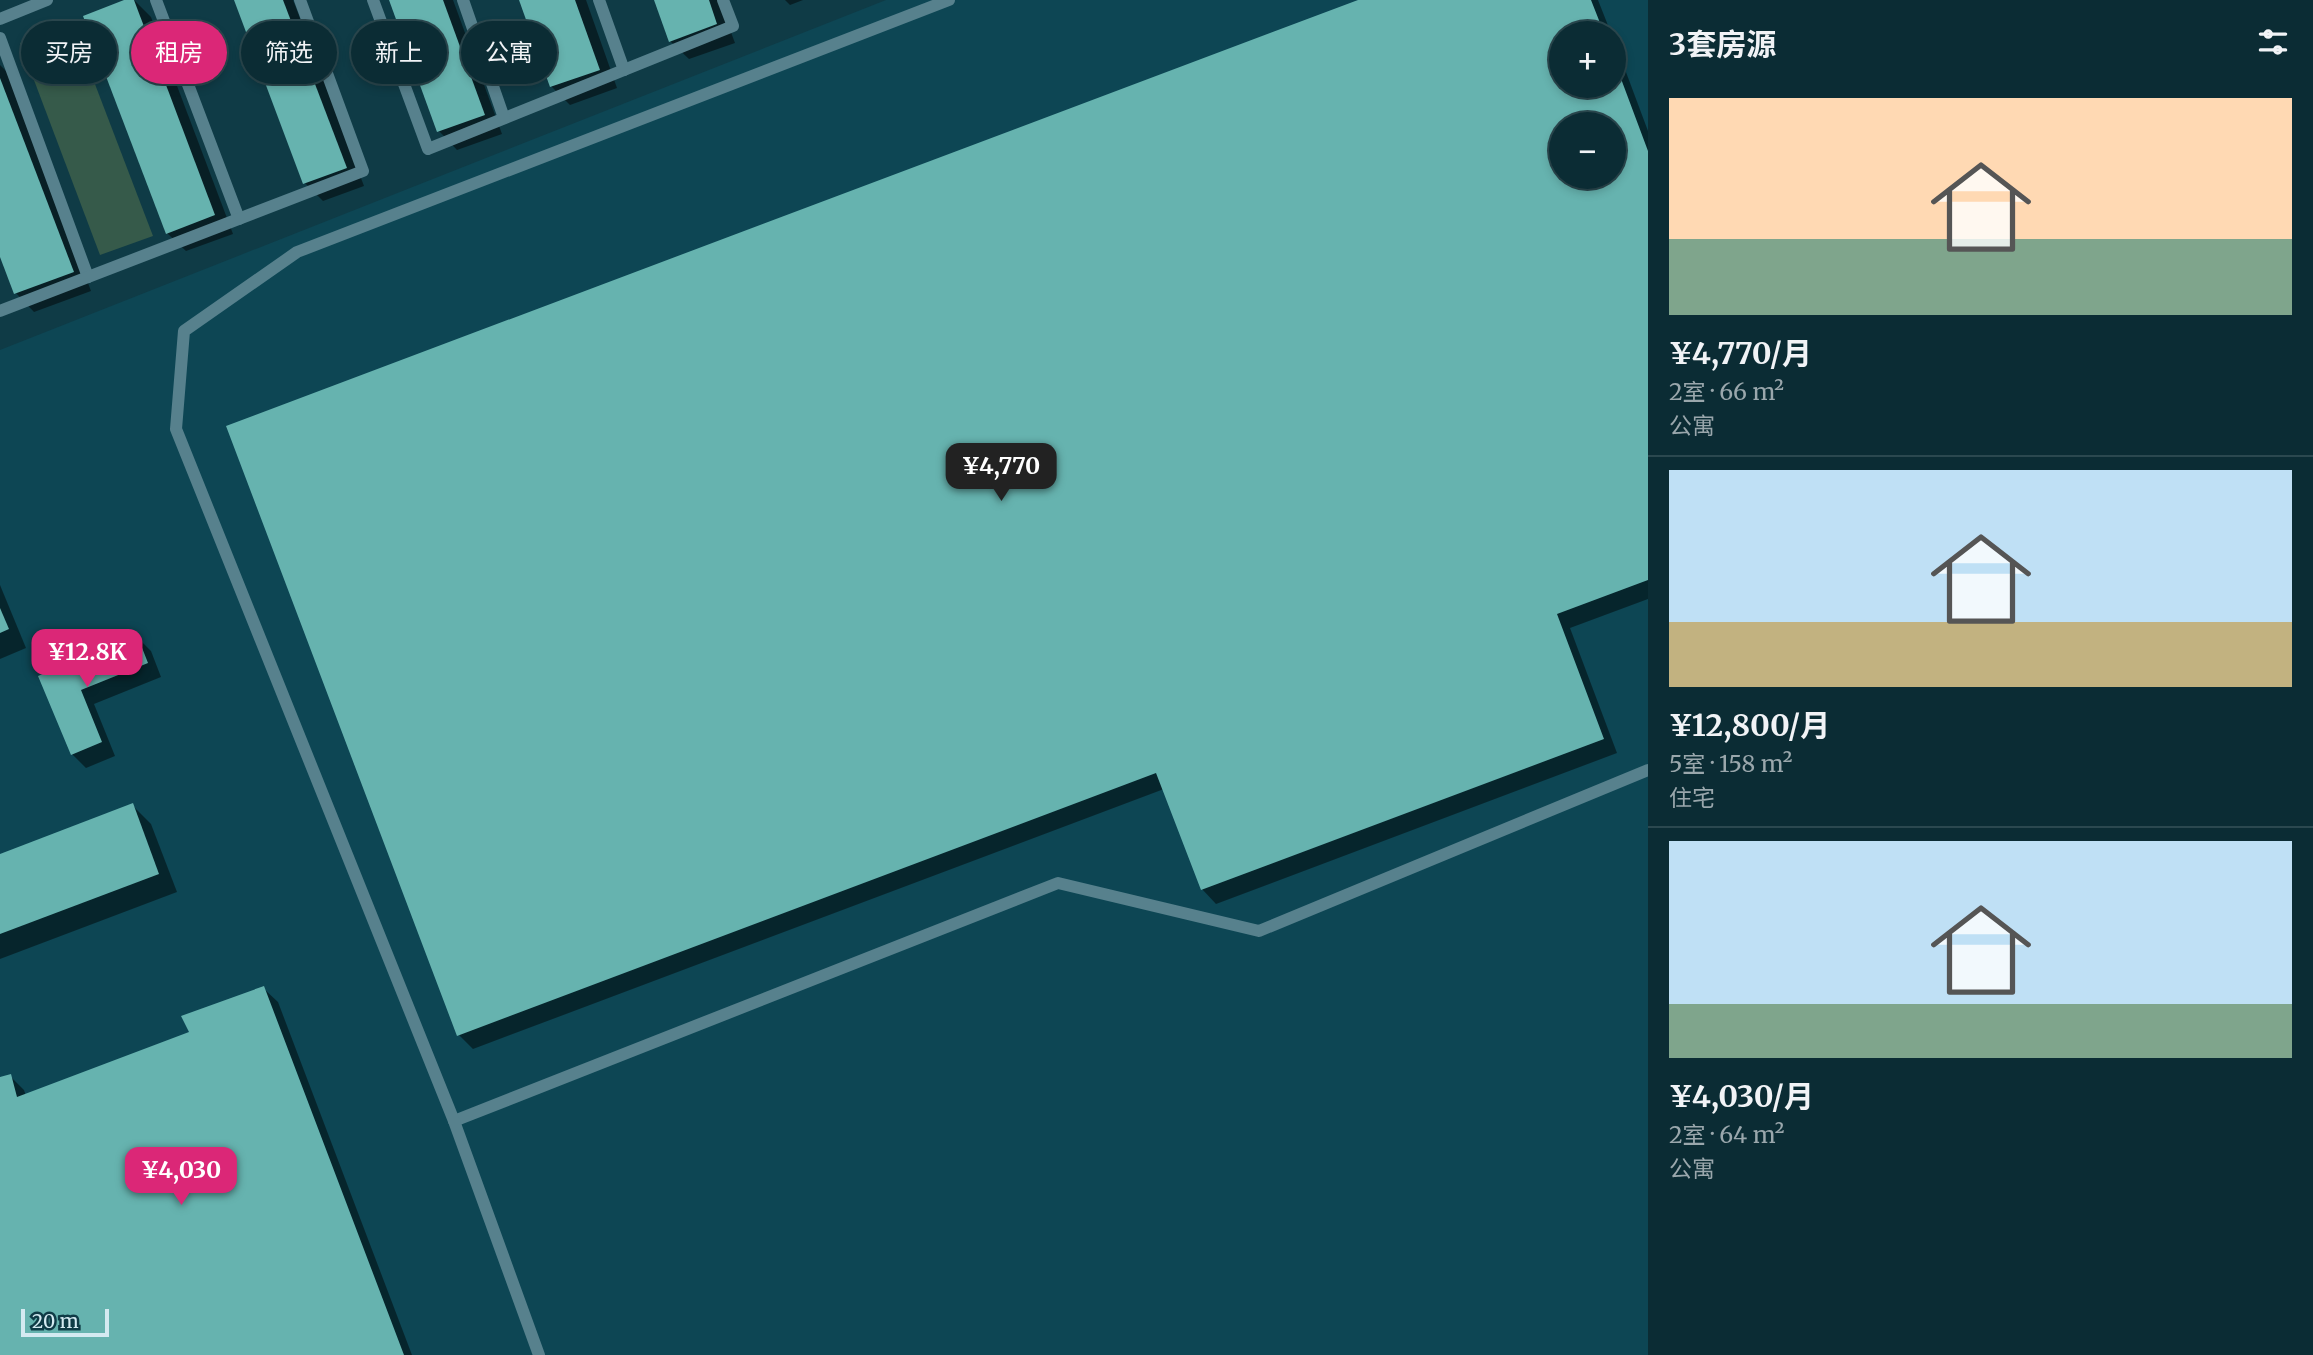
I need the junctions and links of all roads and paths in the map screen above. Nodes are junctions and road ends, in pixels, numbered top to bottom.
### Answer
1 (47, 0) edge
2 (156, 0) edge
3 (300, 0) edge
4 (373, 0) edge
5 (463, 0) edge
6 (599, 0) edge
7 (723, 0) edge
8 (949, 0) edge
9 (0, 19) edge
10 (0, 38) edge
11 (624, 69) junction
12 (504, 118) junction
13 (239, 219) junction
14 (88, 277) junction
15 (0, 311) edge
16 (1648, 770) edge
17 (454, 1121) junction
18 (539, 1355) edge

1 - 9 lane
2 - 13 lane
3 - 13 lane
4 - 12 lane
5 - 12 lane
6 - 11 lane
7 - 11 lane
8 - 17 lane
10 - 14 lane
11 - 12 lane
13 - 14 lane
14 - 15 lane
16 - 17 lane
17 - 18 lane

